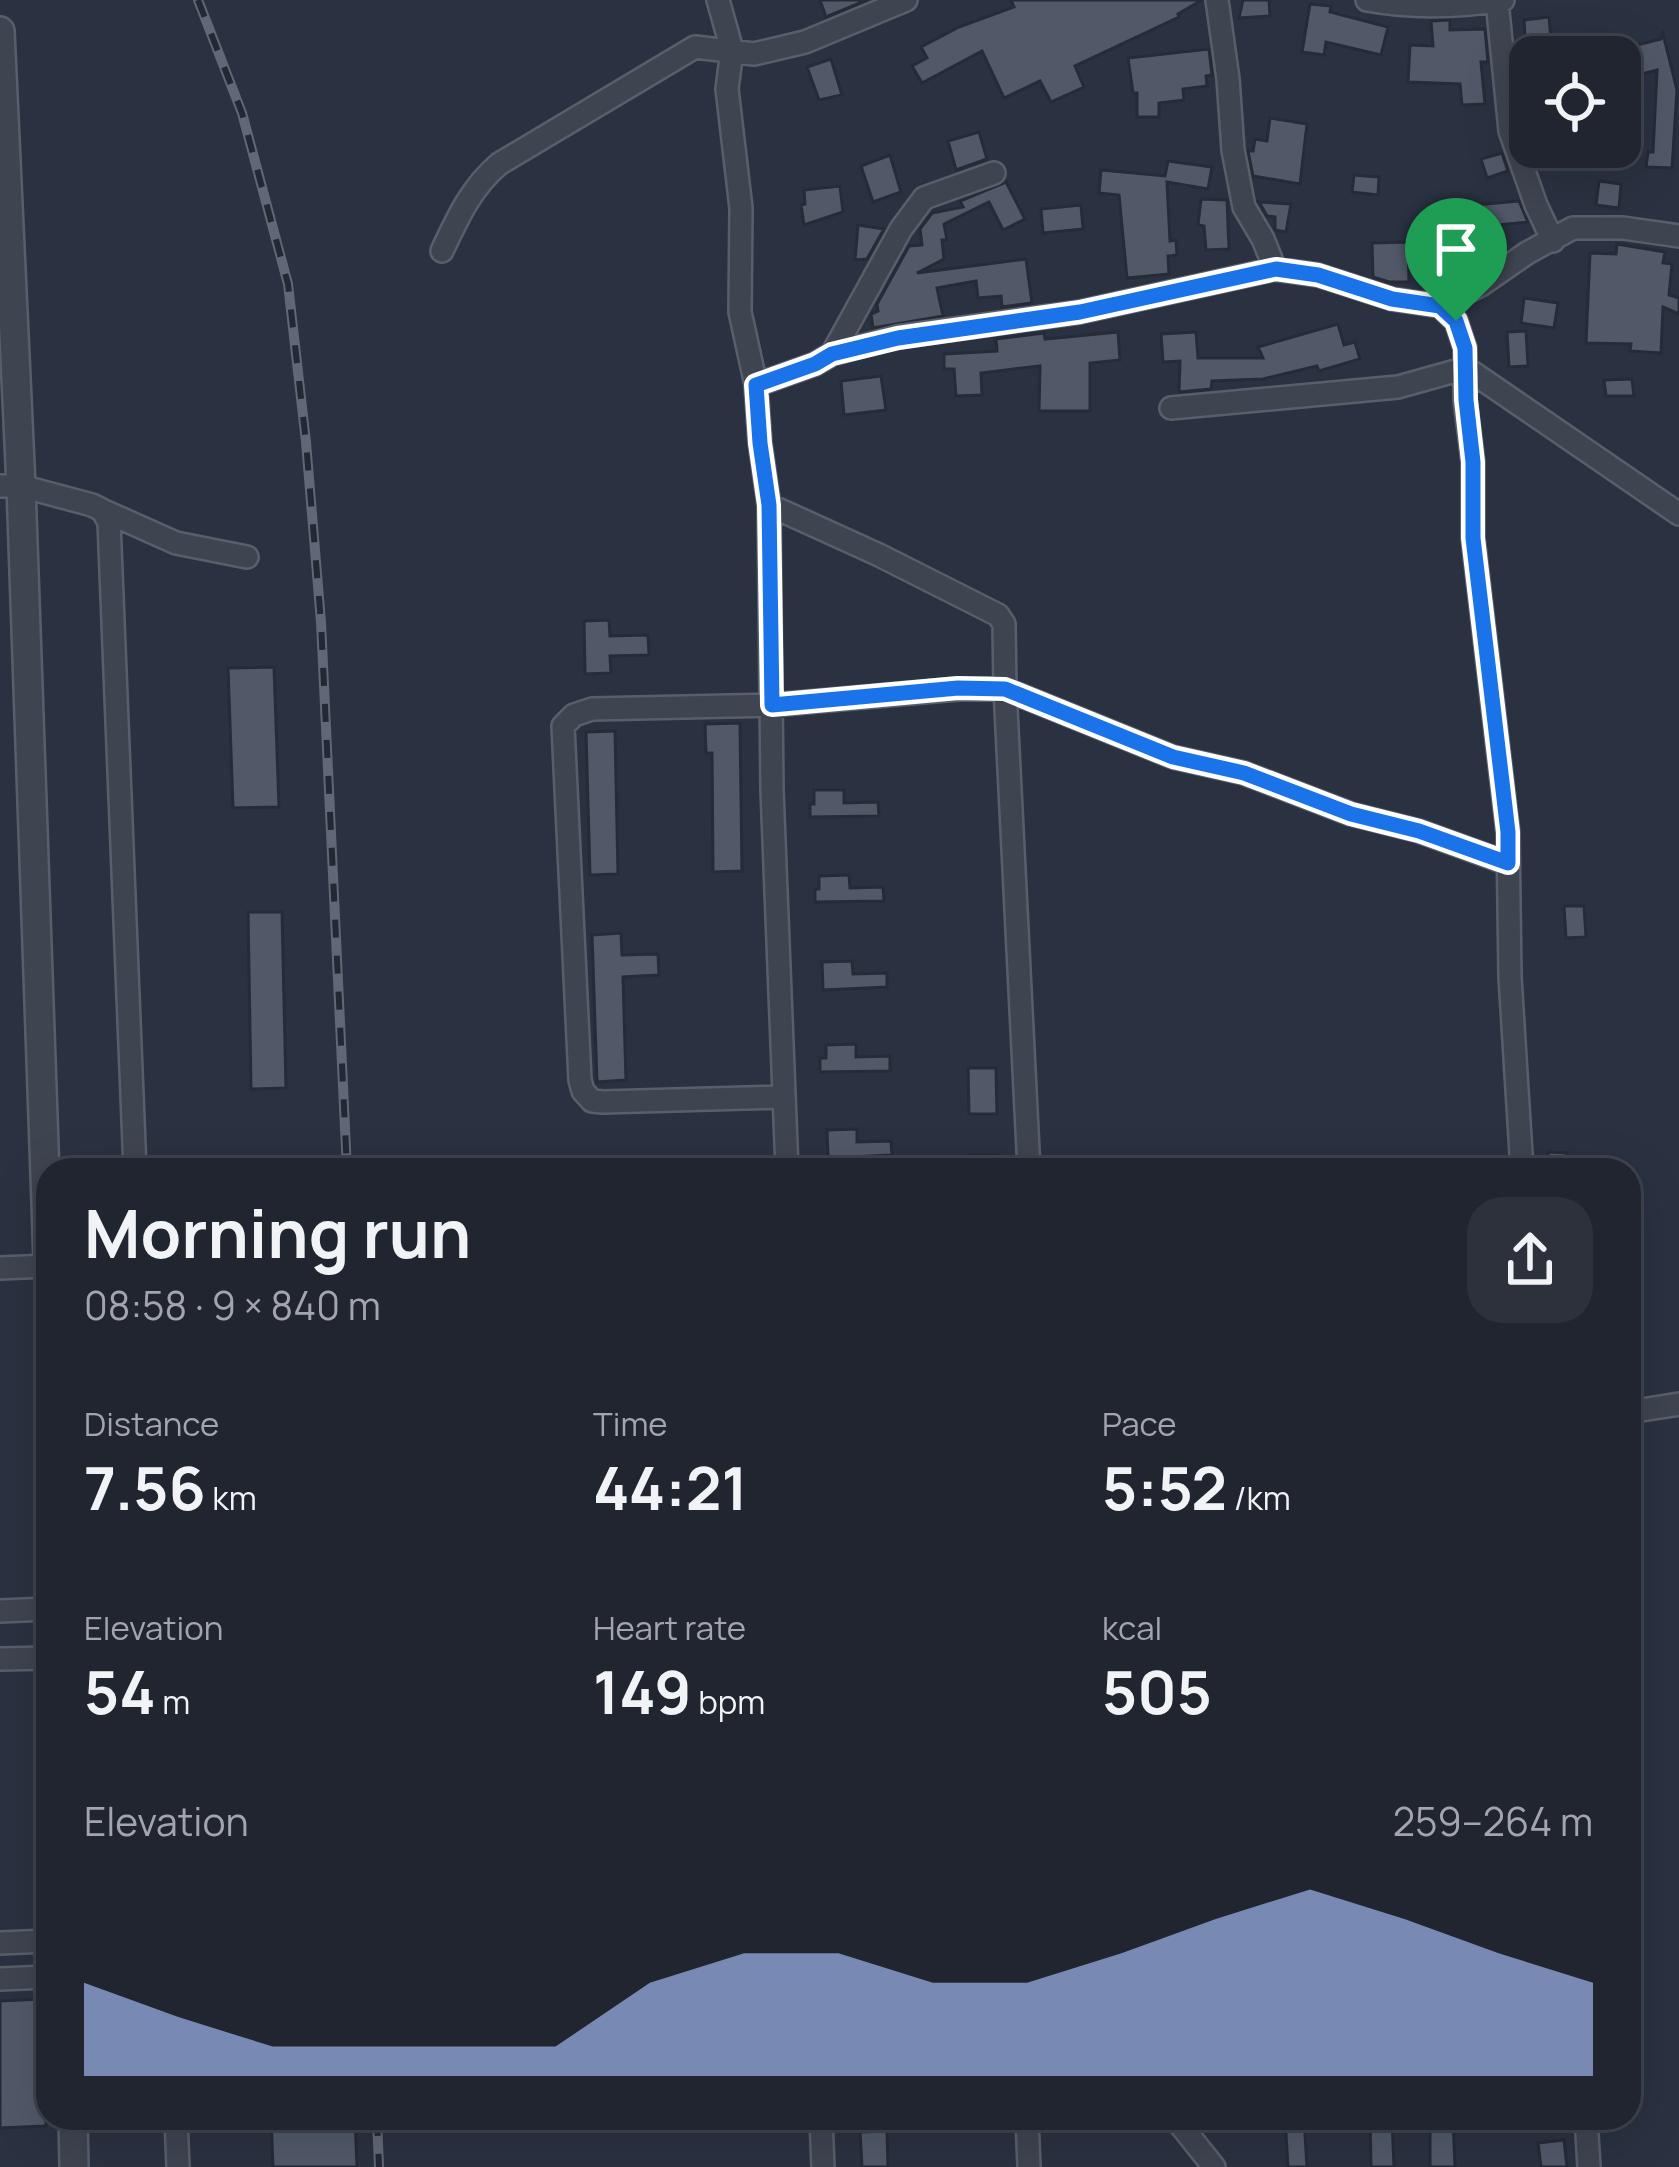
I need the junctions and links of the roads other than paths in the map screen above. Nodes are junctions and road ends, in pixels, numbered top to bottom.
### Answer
1 (906, 0) edge
2 (1216, 0) edge
3 (1366, 0) edge
4 (1500, 1) edge
5 (723, 2) edge
6 (0, 31) edge
7 (732, 50) junction
8 (994, 173) dead end
9 (1679, 236) edge
10 (1553, 241) junction
11 (442, 251) dead end
12 (1276, 269) junction
13 (1440, 306) junction
14 (832, 354) junction
15 (1466, 368) junction
16 (756, 385) junction
17 (1171, 409) dead end
18 (11, 486) edge
19 (769, 505) junction
20 (102, 510) junction
21 (1679, 514) edge
22 (247, 557) dead end
23 (1005, 689) junction
24 (772, 705) junction
25 (1508, 863) junction
26 (784, 1097) junction
27 (43, 1158) edge
28 (135, 1158) edge
29 (787, 1158) edge
30 (1028, 1158) edge
31 (1521, 1158) edge
32 (36, 1265) edge
33 (0, 1268) edge
34 (1679, 1404) edge
35 (1641, 1410) edge
36 (36, 1610) edge
37 (0, 1611) edge
38 (36, 1658) edge
39 (0, 1659) edge
40 (36, 1942) edge
41 (0, 1943) edge
42 (36, 1977) edge
43 (0, 1978) edge
44 (73, 2130) edge
45 (176, 2130) edge
46 (821, 2130) edge
47 (1028, 2130) edge
48 (1185, 2130) edge
49 (1587, 2130) edge
50 (74, 2167) edge
51 (178, 2167) edge
52 (823, 2167) edge
53 (1029, 2167) edge
54 (1214, 2167) edge
55 (1589, 2167) edge

1 - 7 street
2 - 12 street
3 - 4 street
4 - 10 street
5 - 7 street
6 - 18 street
7 - 11 street
7 - 16 street
8 - 14 street
9 - 10 street
10 - 13 street
12 - 13 street
12 - 14 street
13 - 15 street
14 - 16 street
15 - 17 street
15 - 21 street
15 - 25 street
16 - 19 street
18 - 20 street
18 - 27 street
19 - 23 street
19 - 24 street
20 - 22 street
20 - 28 street
23 - 24 street
23 - 25 street
23 - 30 street
24 - 26 street
24 - 26 street
25 - 31 street
26 - 29 street
32 - 33 street
34 - 35 street
36 - 37 street
38 - 39 street
40 - 41 street
42 - 43 street
44 - 50 street
45 - 51 street
46 - 52 street
47 - 53 street
48 - 54 street
49 - 55 street

